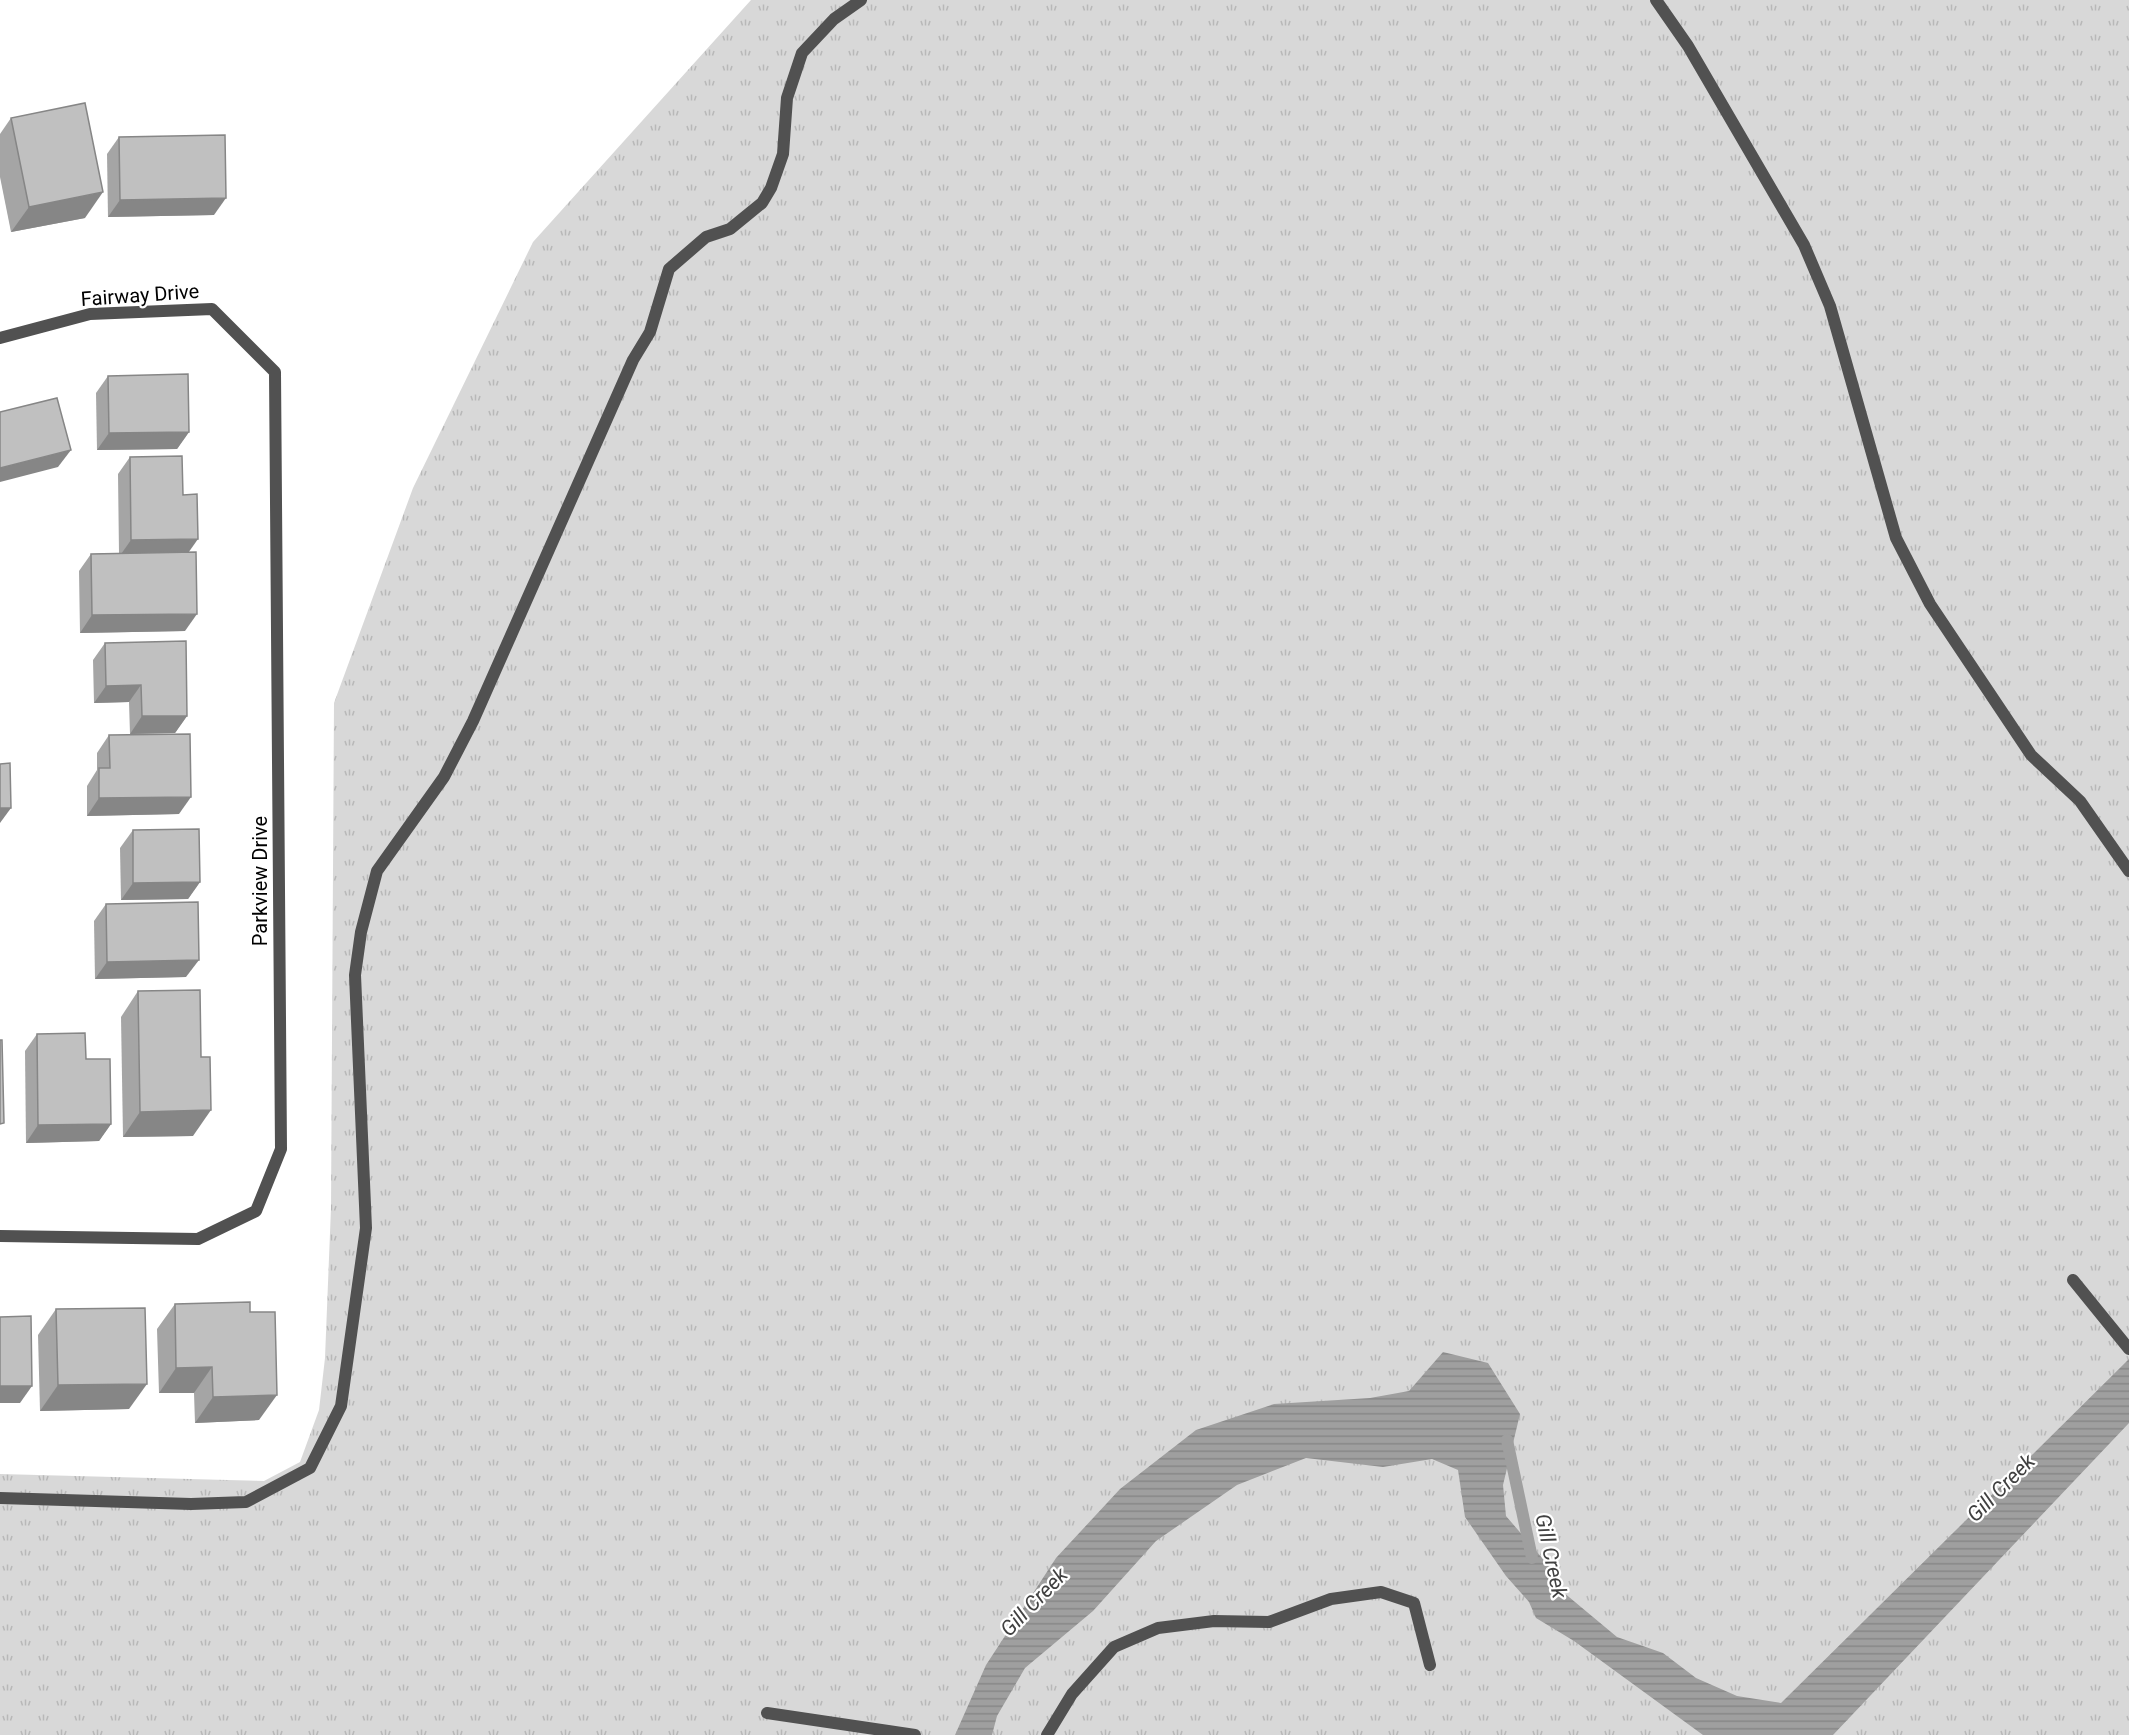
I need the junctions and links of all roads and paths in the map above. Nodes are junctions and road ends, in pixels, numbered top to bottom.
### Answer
1 (861, 0) edge
2 (1656, 0) edge
3 (212, 309) joint
4 (0, 338) edge
5 (2129, 871) edge
6 (0, 1236) edge
7 (2073, 1280) dead end
8 (2126, 1345) edge
9 (0, 1498) edge
10 (1430, 1665) dead end
11 (766, 1713) dead end
12 (914, 1735) edge
13 (1047, 1735) edge

1 - 9 street
2 - 5 street
3 - 4 street, Fairway Drive
3 - 6 street, Parkview Drive
7 - 8 street
10 - 13 street
11 - 12 street

